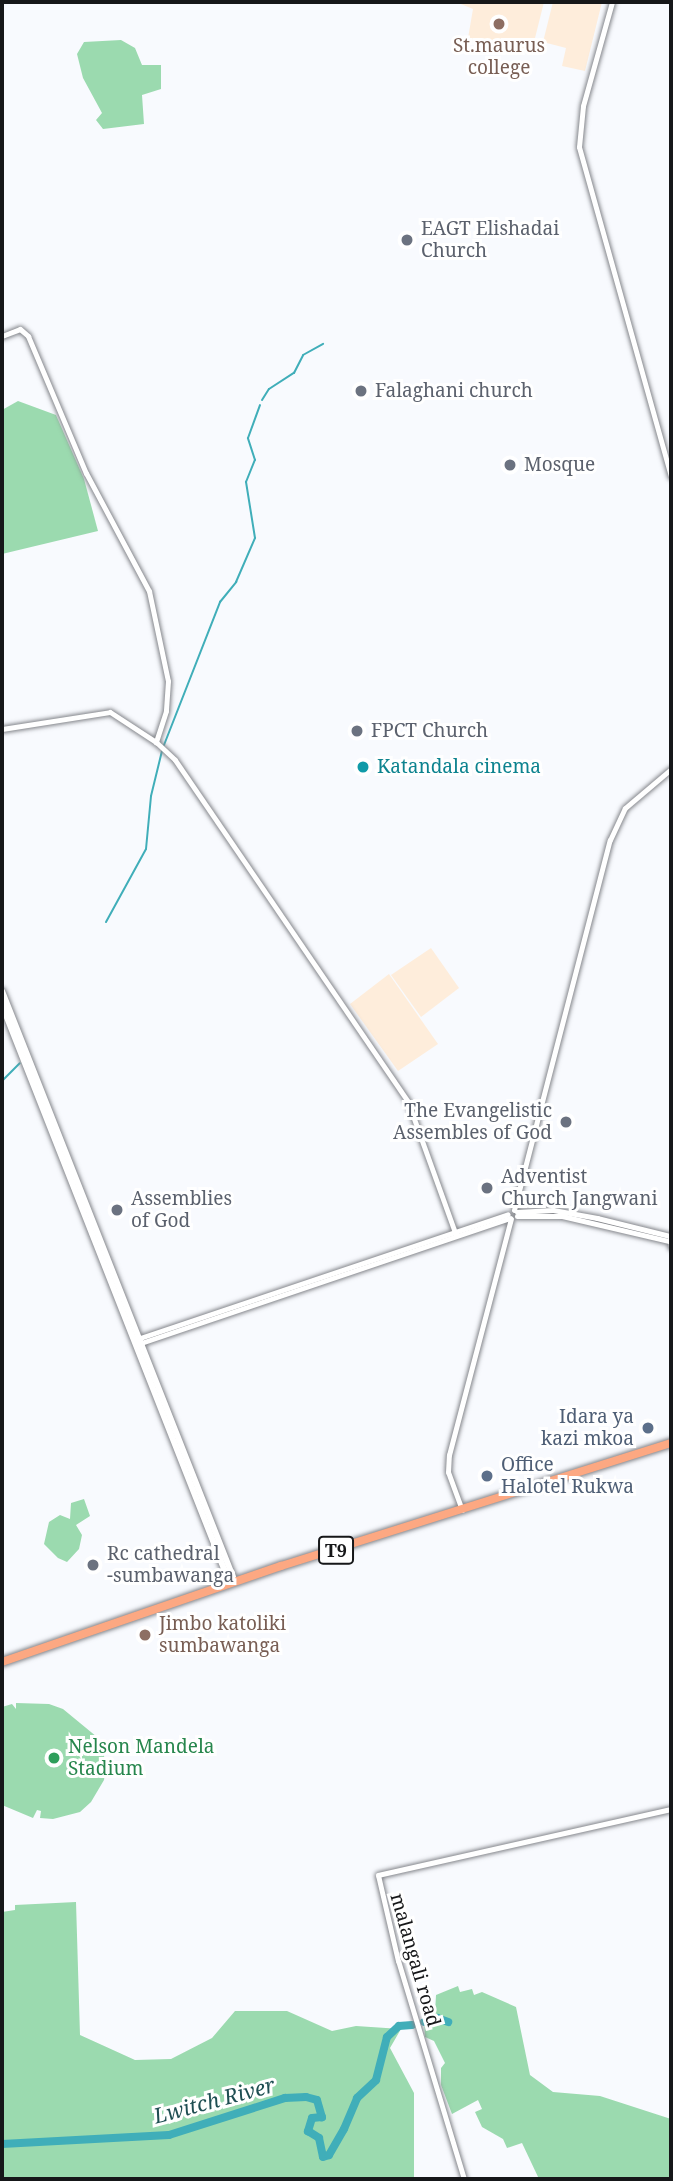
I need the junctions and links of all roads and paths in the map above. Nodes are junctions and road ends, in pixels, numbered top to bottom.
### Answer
1 (612, 2) edge
2 (2, 336) edge
3 (671, 476) edge
4 (2, 729) edge
5 (161, 746) junction
6 (671, 769) edge
7 (2, 991) edge
8 (2, 1005) edge
9 (513, 1215) junction
10 (455, 1232) junction
11 (670, 1241) edge
12 (138, 1341) junction
13 (671, 1443) edge
14 (461, 1510) junction
15 (233, 1583) junction
16 (2, 1662) edge
17 (671, 1810) edge
18 (464, 2179) edge

1 - 3 street
2 - 5 street
4 - 5 street
5 - 10 street
6 - 9 street
7 - 12 main road
8 - 12 main road
9 - 10 street
9 - 11 street
9 - 14 street
10 - 12 street
12 - 15 main road
13 - 14 highway, T9
14 - 15 highway, T9
15 - 16 highway, T9
17 - 18 street, malangali road

